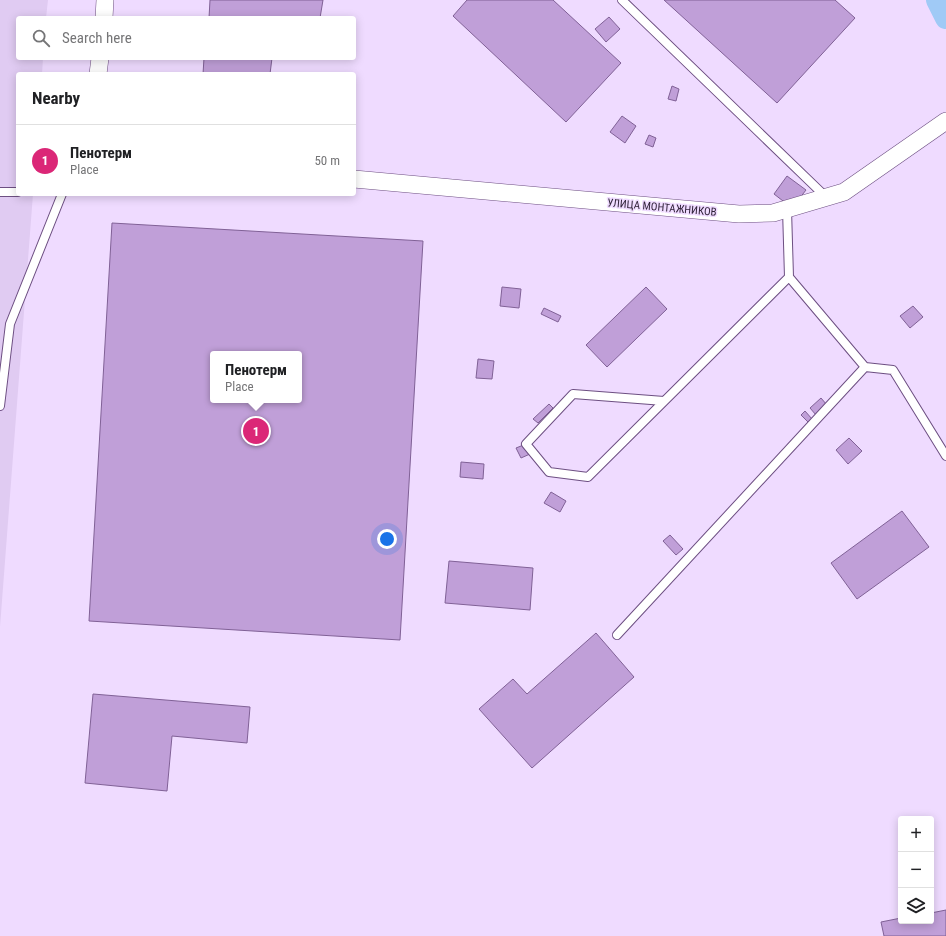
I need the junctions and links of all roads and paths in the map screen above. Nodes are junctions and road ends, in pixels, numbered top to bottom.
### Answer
1 (105, 0) edge
2 (622, 0) edge
3 (104, 16) edge
4 (100, 60) edge
5 (98, 72) edge
6 (946, 121) edge
7 (356, 180) edge
8 (0, 192) edge
9 (16, 192) edge
10 (62, 196) edge
11 (826, 197) junction
12 (787, 209) junction
13 (789, 277) junction
14 (865, 367) junction
15 (664, 401) junction
16 (0, 406) edge
17 (946, 456) edge
18 (617, 635) dead end

1 - 3 street
2 - 11 lane
4 - 5 street
6 - 11 street, УЛИЦА МОНТАЖНИКОВ
7 - 12 street, УЛИЦА МОНТАЖНИКОВ
8 - 9 lane
10 - 16 lane
11 - 12 street, УЛИЦА МОНТАЖНИКОВ
12 - 13 lane
13 - 14 lane
13 - 15 lane
14 - 17 lane
14 - 18 lane
15 - 15 lane

